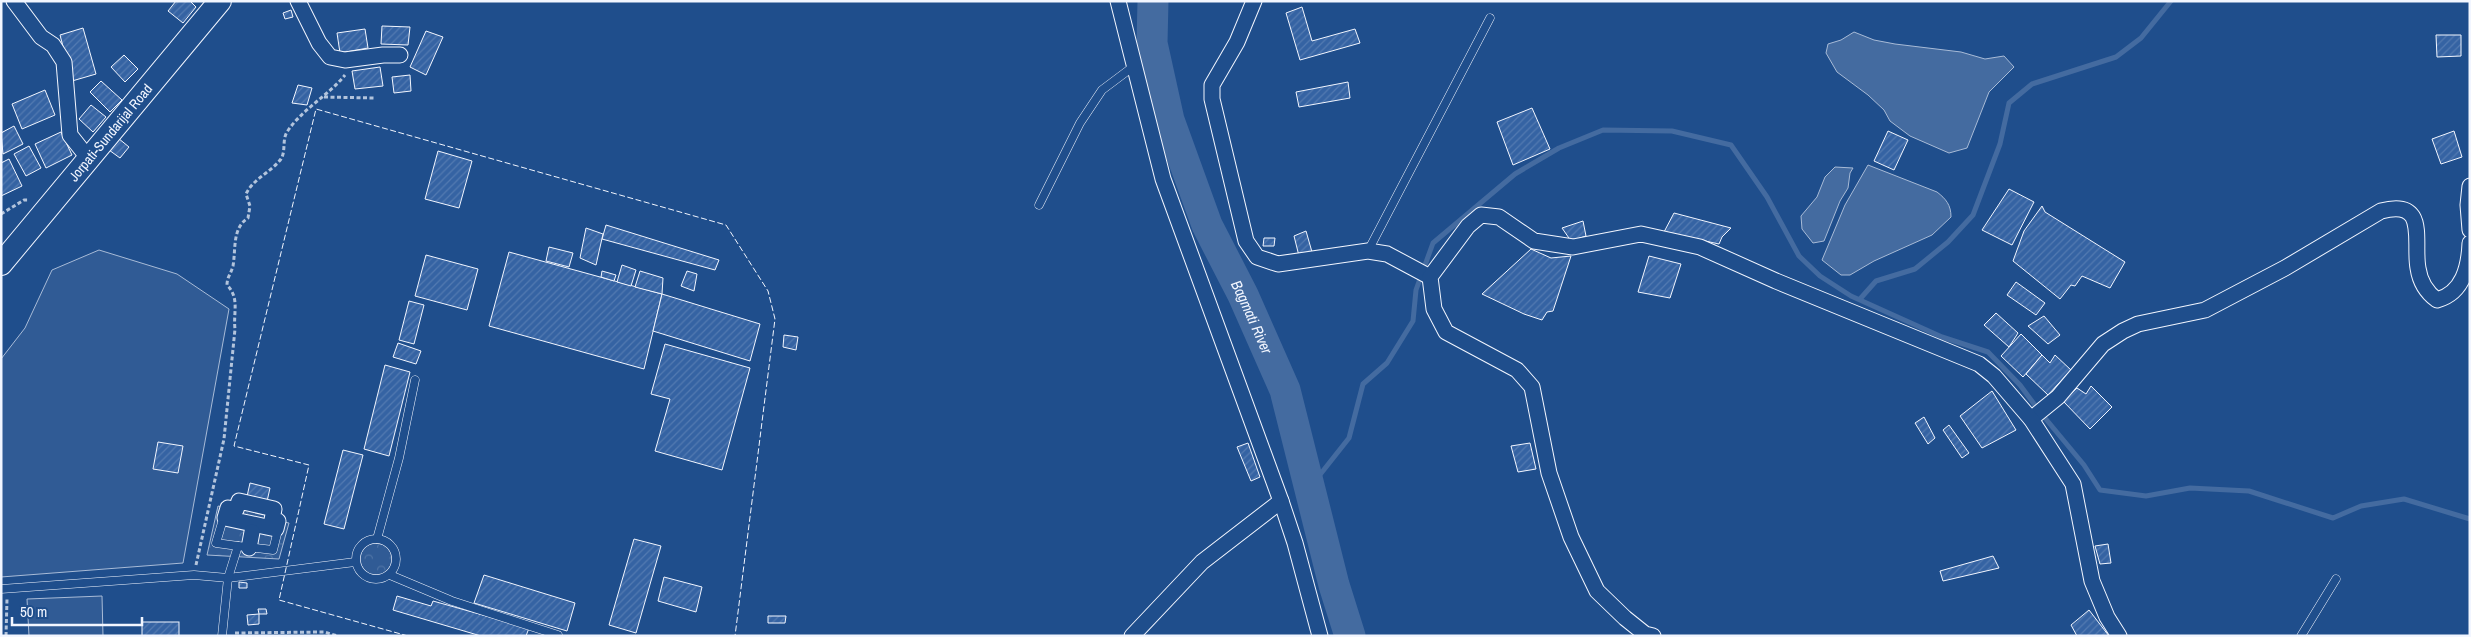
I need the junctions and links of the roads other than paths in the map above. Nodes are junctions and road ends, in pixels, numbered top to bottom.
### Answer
1 (14, 1) edge
2 (220, 1) edge
3 (298, 1) edge
4 (1118, 1) edge
5 (1254, 1) edge
6 (1490, 18) dead end
7 (400, 55) dead end
8 (1134, 66) junction
9 (89, 159) junction
10 (2470, 186) edge
11 (1039, 205) dead end
12 (2470, 230) edge
13 (2470, 243) edge
14 (1368, 251) junction
15 (1, 264) edge
16 (1430, 277) junction
17 (415, 380) dead end
18 (2031, 419) junction
19 (1280, 501) junction
20 (252, 532) dead end
21 (377, 539) junction
22 (244, 547) junction
23 (355, 562) junction
24 (390, 575) junction
25 (228, 578) junction
26 (2336, 579) dead end
27 (4, 589) edge
28 (222, 635) edge
29 (558, 635) edge
30 (1132, 636) edge
31 (1320, 636) edge
32 (1653, 636) edge
33 (2119, 636) edge
34 (2301, 636) edge

1 - 9 street
2 - 9 main road, Jorpati-Sundarijal Road
3 - 7 street
4 - 8 street
5 - 14 street
6 - 14 lane
8 - 11 lane
8 - 19 street
9 - 15 main road, Jorpati-Sundarijal Road
10 - 12 street
13 - 18 street
14 - 16 street
16 - 18 street
16 - 32 street
17 - 21 lane
18 - 33 street
19 - 30 street
19 - 31 street
20 - 22 street
21 - 23 lane
21 - 24 lane
22 - 22 lane
22 - 25 lane
23 - 24 lane
23 - 25 lane
24 - 29 lane
25 - 27 lane
25 - 28 lane
26 - 34 lane

